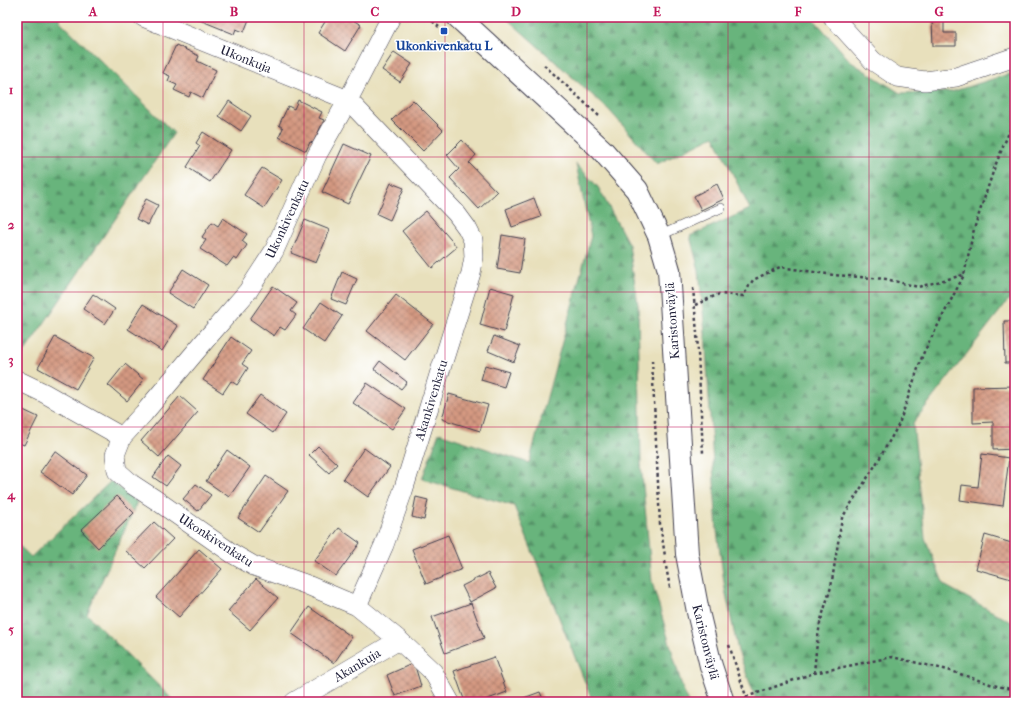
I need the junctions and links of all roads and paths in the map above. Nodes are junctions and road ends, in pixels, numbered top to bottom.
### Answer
1 (143, 17) edge
2 (391, 17) edge
3 (428, 17) edge
4 (833, 17) edge
5 (451, 24) edge
6 (1015, 57) edge
7 (348, 100) junction
8 (1015, 118) edge
9 (721, 208) dead end
10 (660, 236) junction
11 (964, 275) junction
12 (694, 305) dead end
13 (652, 358) dead end
14 (17, 380) edge
15 (122, 438) junction
16 (671, 590) dead end
17 (357, 606) junction
18 (399, 640) junction
19 (814, 673) junction
20 (1015, 690) edge
21 (746, 697) dead end
22 (294, 702) edge
23 (450, 702) edge
24 (723, 702) edge

1 - 7 street, Ukonkuja
2 - 7 street, Ukonkivenkatu
3 - 5 path
4 - 6 street
5 - 10 street, Karistonväylä
7 - 15 street, Ukonkivenkatu
7 - 17 street, Akankivenkatu
8 - 11 path
9 - 10 lane
10 - 24 street, Karistonväylä
11 - 12 path
11 - 19 path
13 - 16 path
14 - 15 street
15 - 17 street, Ukonkivenkatu
17 - 18 street
18 - 22 street, Akankuja
18 - 23 street
19 - 20 path
19 - 21 path

